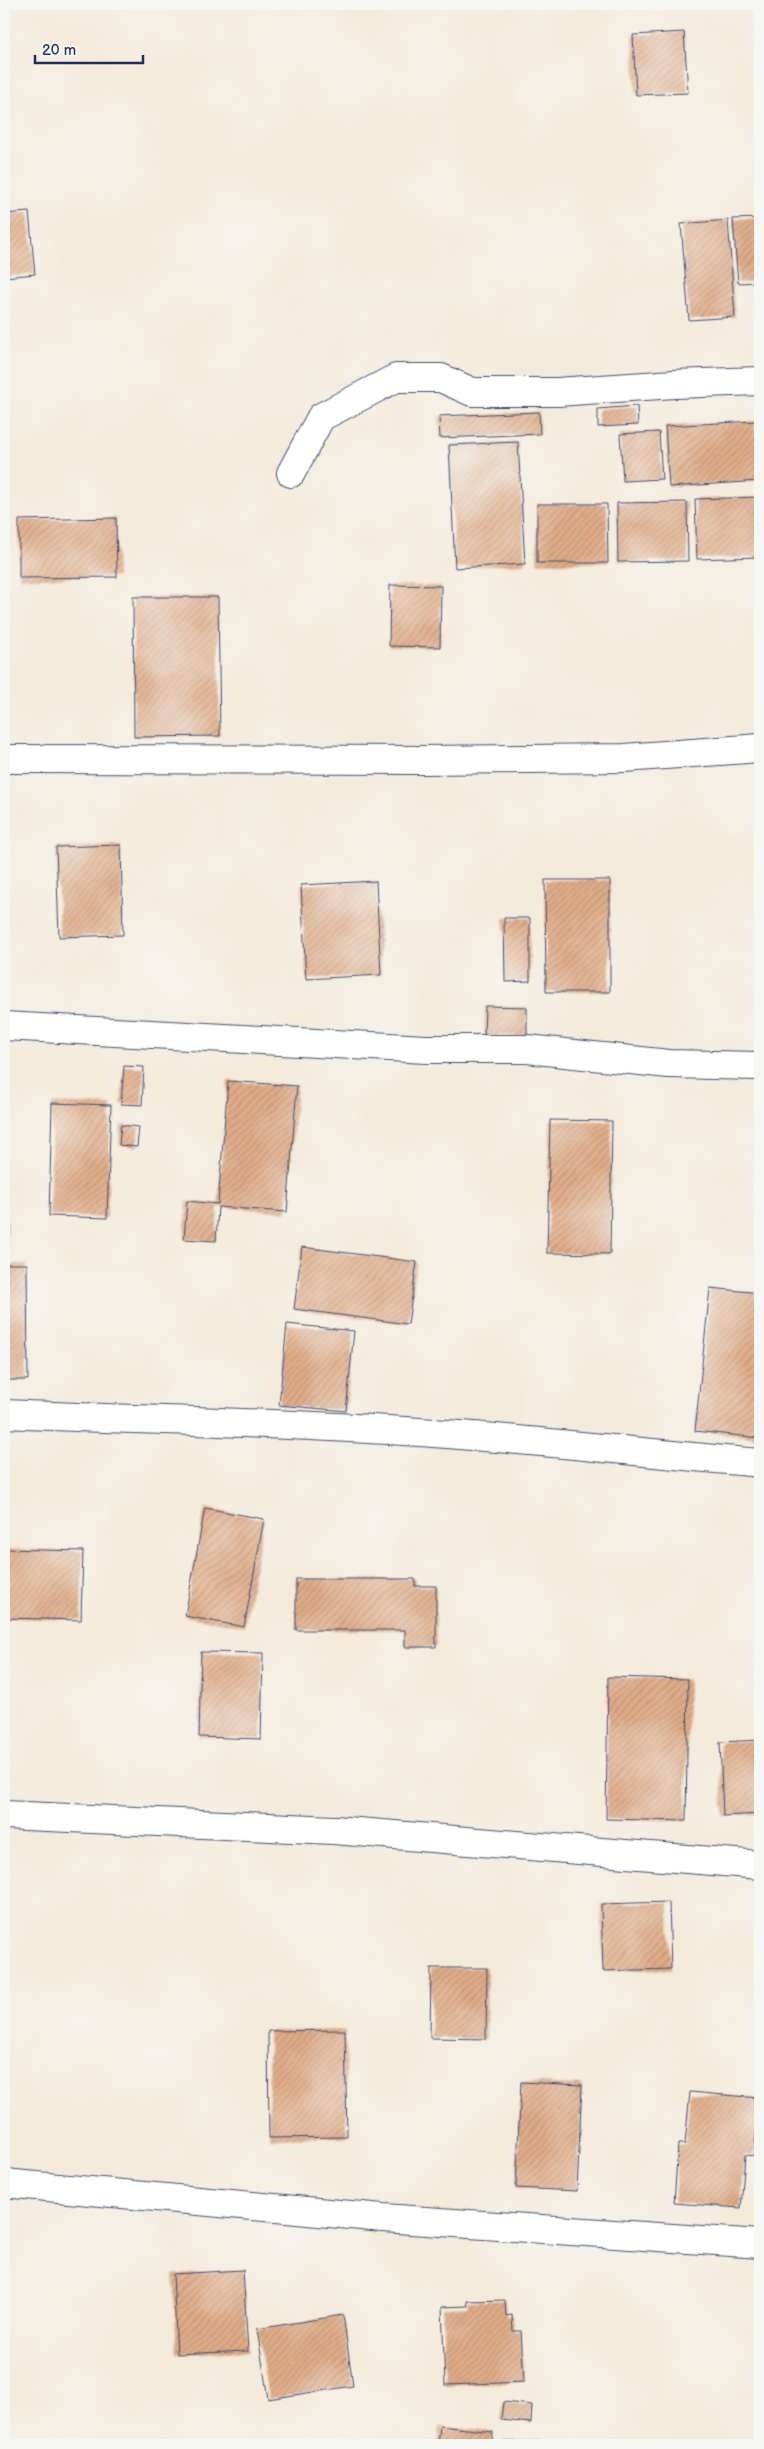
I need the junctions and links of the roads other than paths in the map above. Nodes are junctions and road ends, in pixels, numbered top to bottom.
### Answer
1 (760, 381) edge
2 (291, 473) dead end
3 (760, 748) edge
4 (4, 759) edge
5 (4, 1026) edge
6 (760, 1066) edge
7 (4, 1414) edge
8 (760, 1463) edge
9 (4, 1815) edge
10 (760, 1865) edge
11 (4, 2183) edge
12 (760, 2244) edge

1 - 2 street
3 - 4 street
5 - 6 street
7 - 8 street
9 - 10 street
11 - 12 street

